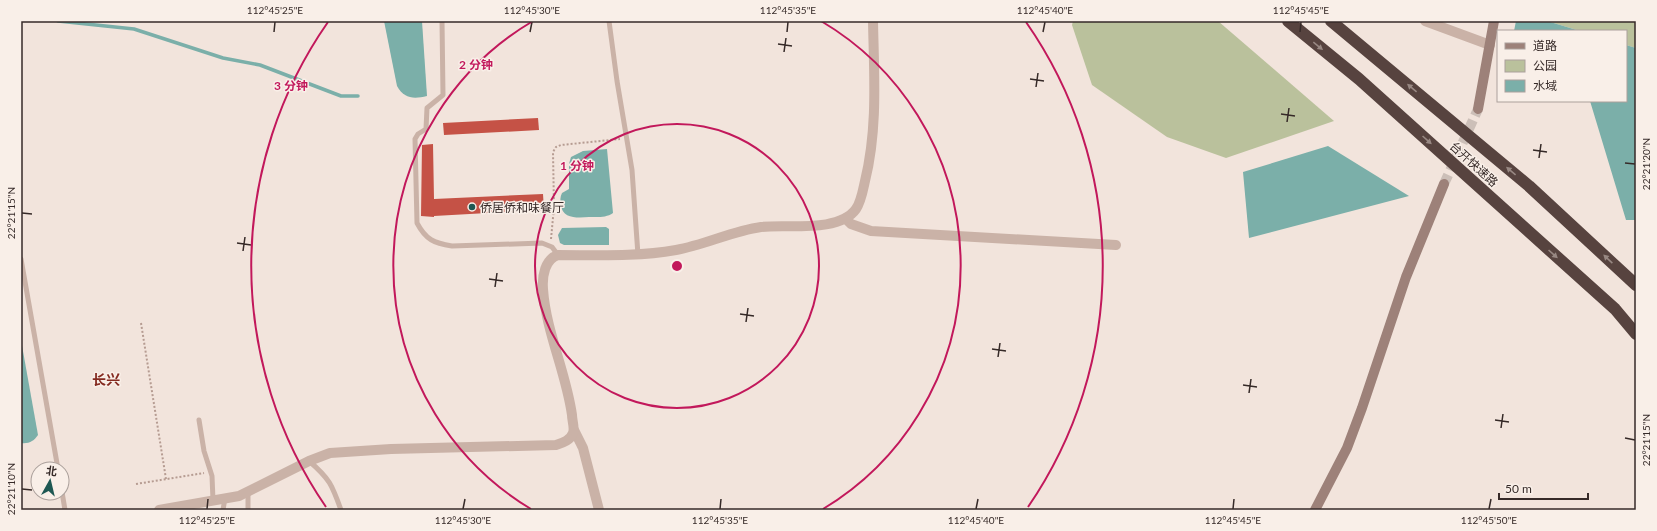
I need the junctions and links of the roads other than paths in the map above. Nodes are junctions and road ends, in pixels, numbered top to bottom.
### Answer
1 (442, 21) edge
2 (609, 21) edge
3 (873, 21) edge
4 (1288, 21) edge
5 (1331, 21) edge
6 (1425, 21) edge
7 (1494, 21) edge
8 (1490, 45) junction
9 (1478, 109) tunnel mouth
10 (1444, 184) tunnel mouth
11 (846, 219) junction
12 (1116, 245) dead end
13 (558, 255) junction
14 (638, 255) junction
15 (21, 259) edge
16 (1636, 285) edge
17 (1636, 334) edge
18 (199, 420) dead end
19 (574, 430) junction
20 (57, 461) edge
21 (309, 461) junction
22 (248, 493) junction
23 (225, 498) junction
24 (212, 500) junction
25 (159, 510) edge
26 (223, 510) edge
27 (248, 510) edge
28 (341, 510) edge
29 (599, 510) edge
30 (1315, 510) edge

1 - 13 lane
2 - 14 lane
3 - 11 street
4 -> 17 highway, 台开快速路
16 -> 5 highway, 台开快速路
6 - 8 street
7 - 8 street
8 - 9 street
10 - 30 street
11 - 12 street
11 - 14 street
13 - 14 street
13 - 19 street
15 - 20 lane
18 - 24 lane
19 - 21 street
19 - 29 street
21 - 22 street
21 - 28 lane
22 - 23 street
22 - 27 lane
23 - 24 street
23 - 26 lane
24 - 25 street

